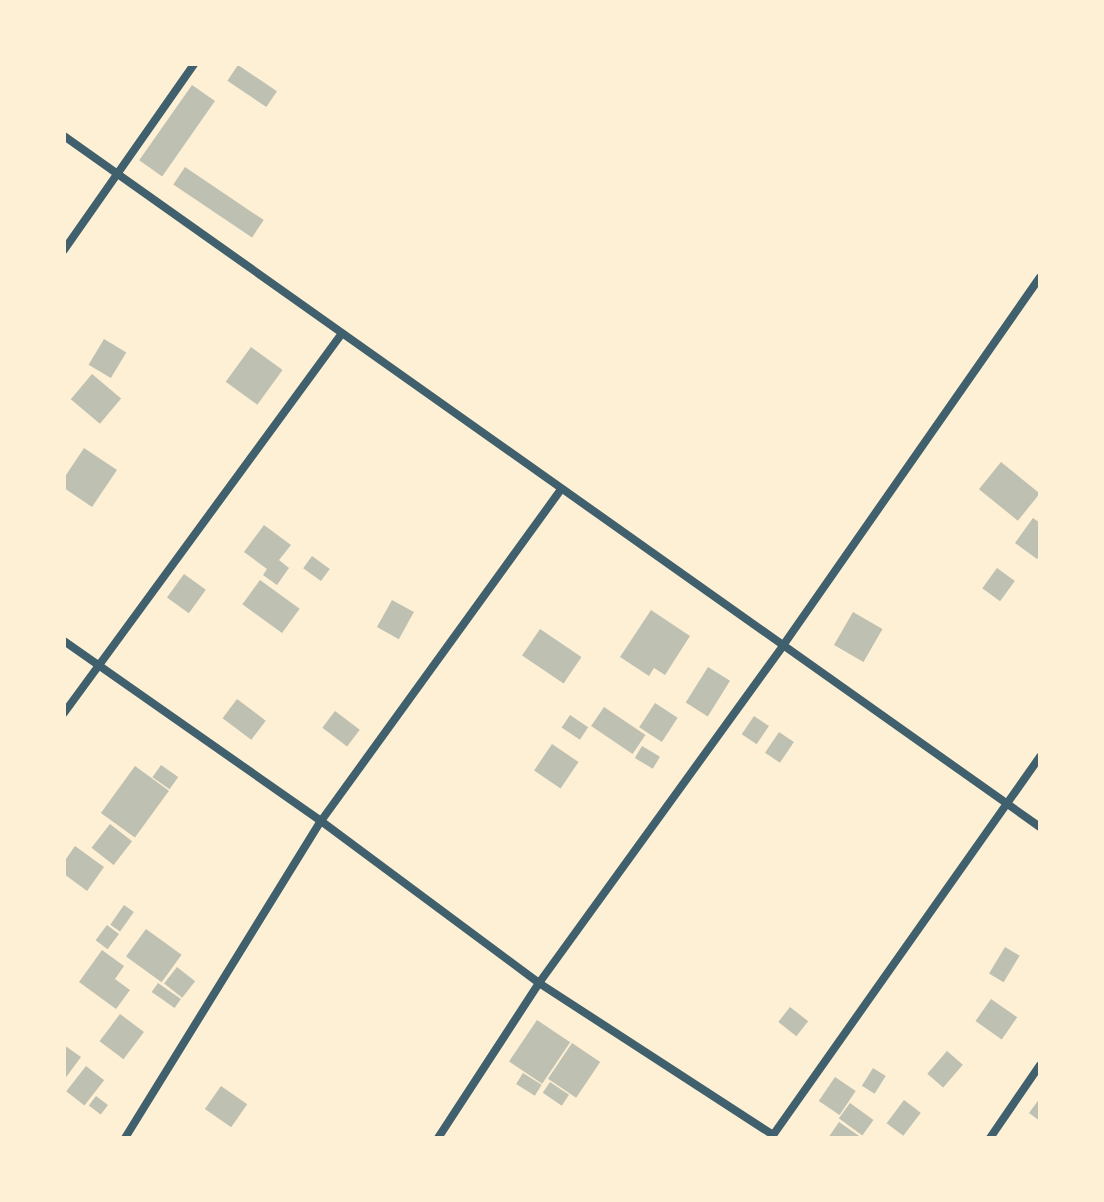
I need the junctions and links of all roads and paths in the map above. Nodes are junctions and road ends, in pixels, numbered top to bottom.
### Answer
1 (194, 64) edge
2 (64, 136) edge
3 (118, 174) junction
4 (64, 250) edge
5 (1040, 277) edge
6 (341, 334) junction
7 (561, 490) junction
8 (64, 641) edge
9 (782, 647) junction
10 (98, 665) junction
11 (64, 713) edge
12 (1040, 756) edge
13 (1006, 804) junction
14 (321, 821) junction
15 (1040, 827) edge
16 (539, 983) junction
17 (1040, 1065) edge
18 (772, 1137) edge
19 (125, 1138) edge
20 (438, 1138) edge
21 (990, 1138) edge

1 - 3 street
2 - 3 street
3 - 4 street
3 - 6 street
5 - 9 street
6 - 7 street
6 - 10 street
7 - 9 street
7 - 14 street
8 - 10 street
9 - 13 street
9 - 16 street
10 - 11 street
10 - 14 street
12 - 13 street
13 - 15 street
13 - 18 street
14 - 16 street
14 - 19 street
16 - 18 street
16 - 20 street
17 - 21 street

